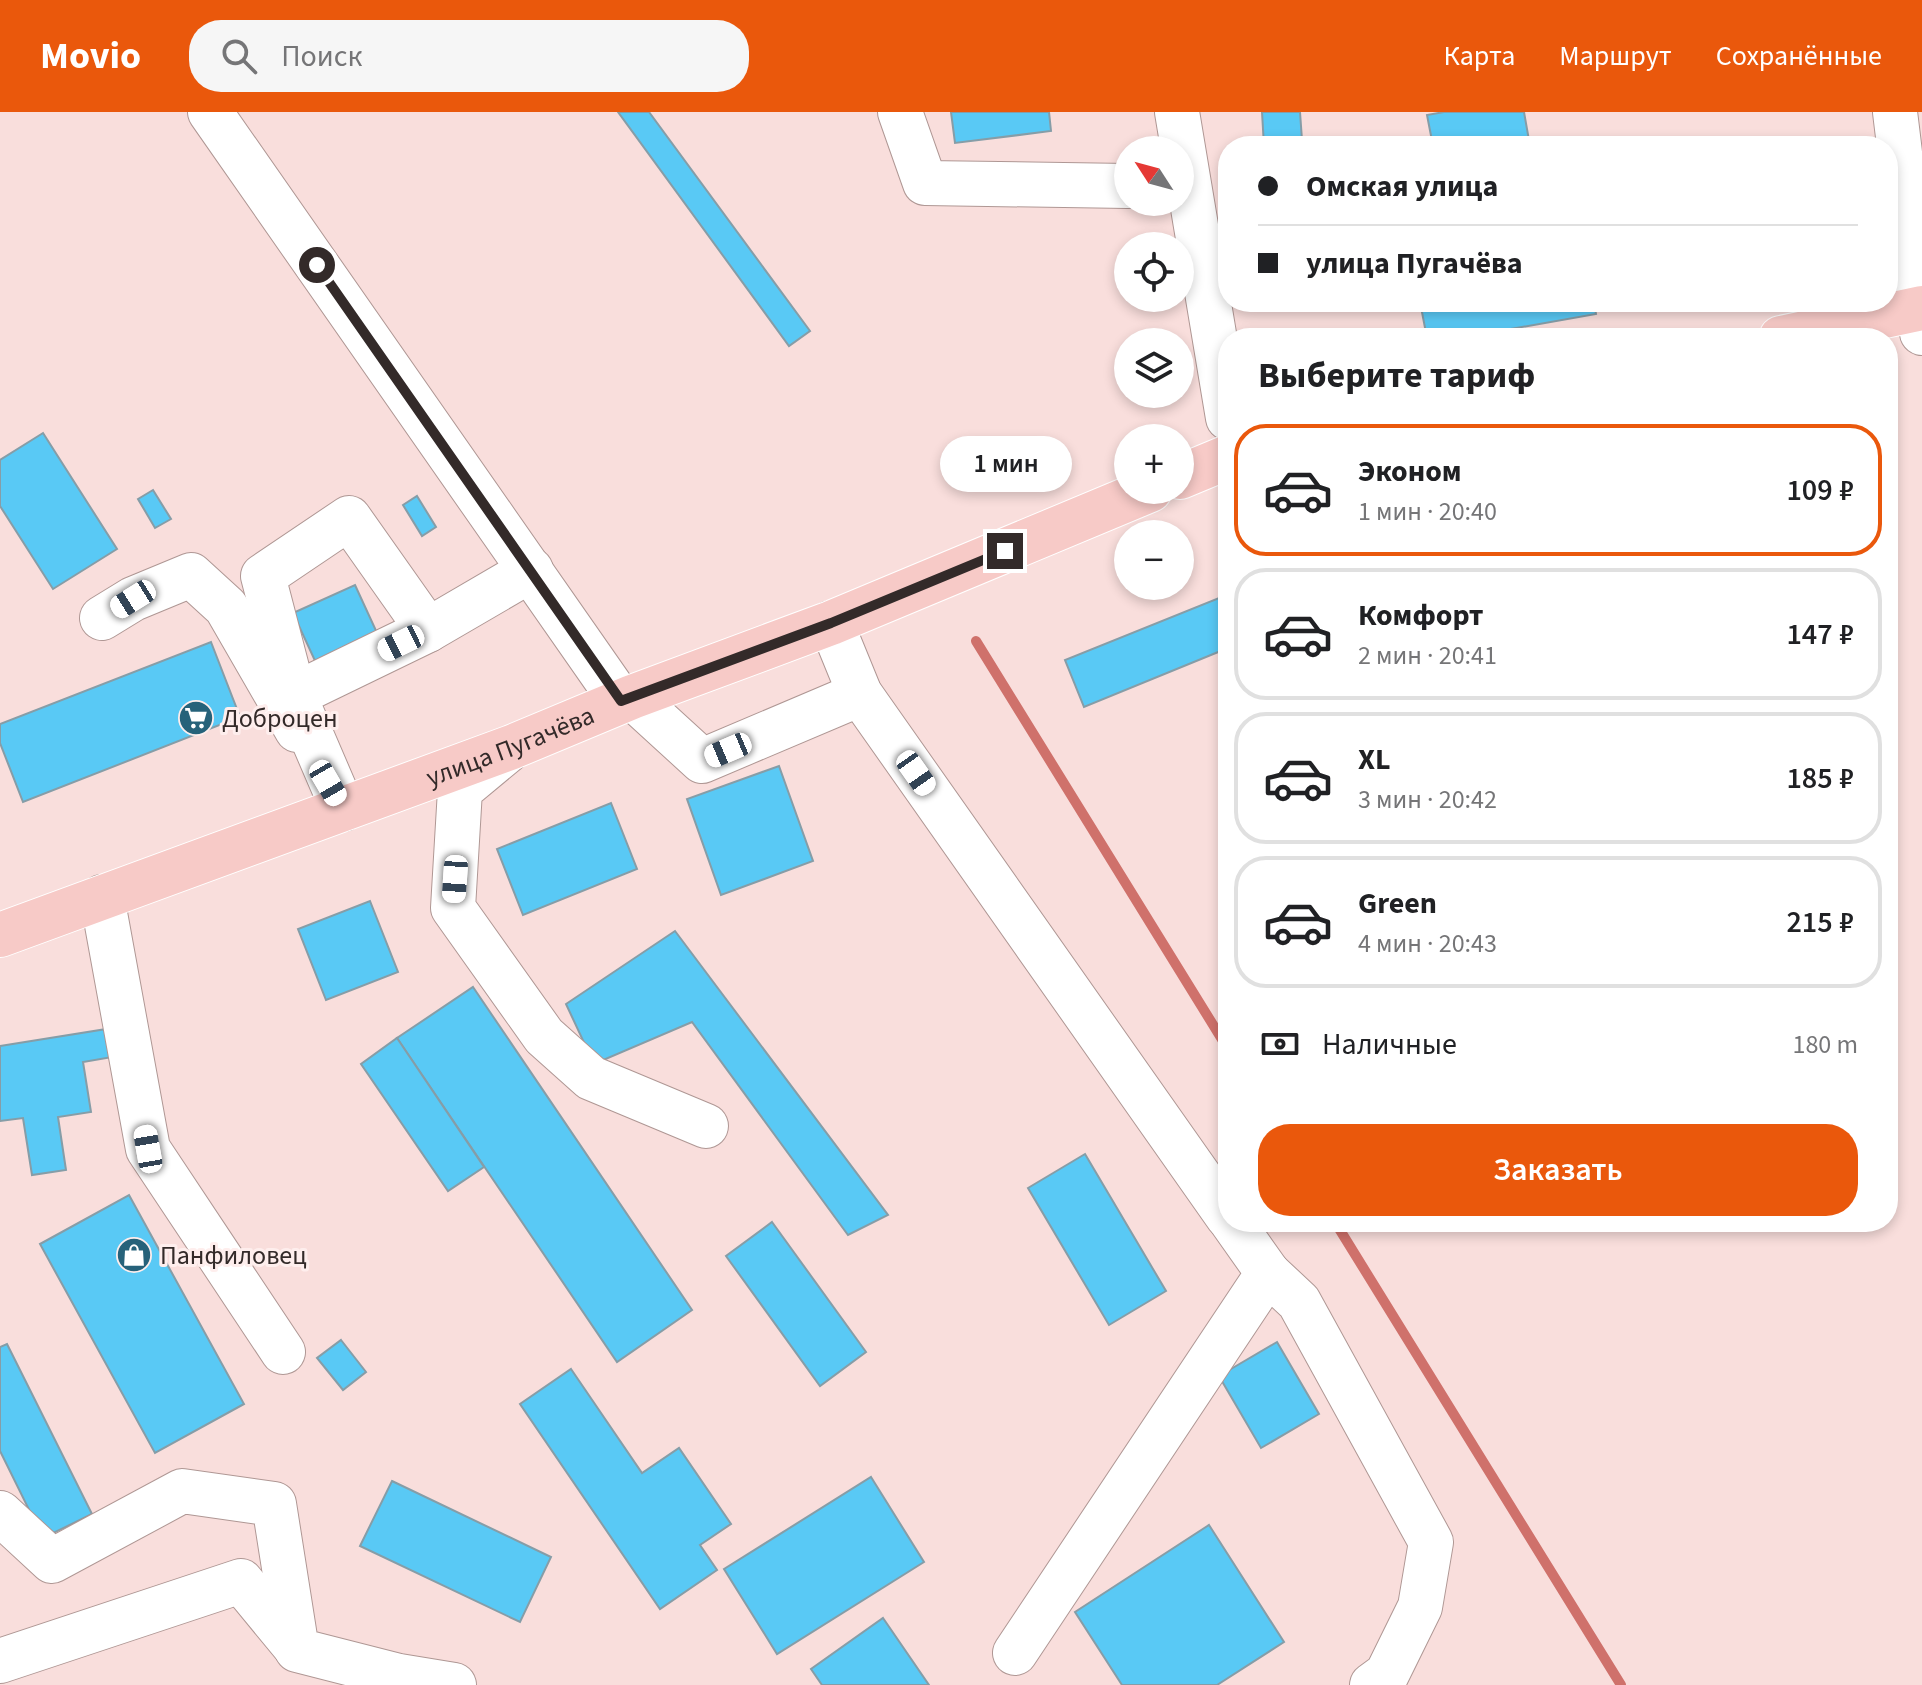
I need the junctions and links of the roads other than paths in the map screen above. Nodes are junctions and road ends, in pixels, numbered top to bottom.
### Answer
1 (210, 112) edge
2 (900, 112) edge
3 (1177, 112) edge
4 (1895, 112) edge
5 (1179, 136) edge
6 (1114, 186) edge
7 (1190, 216) edge
8 (1921, 317) edge
9 (1848, 328) edge
10 (1218, 366) edge
11 (1218, 461) edge
12 (1194, 471) edge
13 (1116, 504) edge
14 (531, 570) junction
15 (102, 618) dead end
16 (831, 623) junction
17 (428, 630) junction
18 (860, 694) junction
19 (294, 695) junction
20 (627, 699) junction
21 (512, 747) junction
22 (343, 809) junction
23 (102, 897) junction
24 (0, 935) edge
25 (706, 1126) dead end
26 (1218, 1203) edge
27 (1239, 1232) edge
28 (1268, 1273) junction
29 (283, 1352) dead end
30 (0, 1513) edge
31 (297, 1650) junction
32 (1015, 1653) dead end
33 (0, 1661) edge
34 (323, 1685) edge
35 (454, 1685) edge
36 (1372, 1685) edge

1 - 14 street
2 - 6 street
3 - 5 street
4 - 8 street
7 - 10 street
8 - 9 main road
11 - 12 main road
13 - 16 main road, улица Пугачёва
14 - 17 street
14 - 20 street
15 - 22 street
16 - 18 street
16 - 20 main road, улица Пугачёва
17 - 19 street
17 - 19 street
18 - 20 street
18 - 26 street
19 - 22 street
20 - 21 main road, улица Пугачёва
21 - 22 main road, улица Пугачёва
21 - 25 street
22 - 23 main road, улица Пугачёва
23 - 24 main road, улица Пугачёва
23 - 29 street
27 - 28 street
28 - 32 street
28 - 36 street
30 - 31 street
31 - 33 street
31 - 34 street
31 - 35 street

